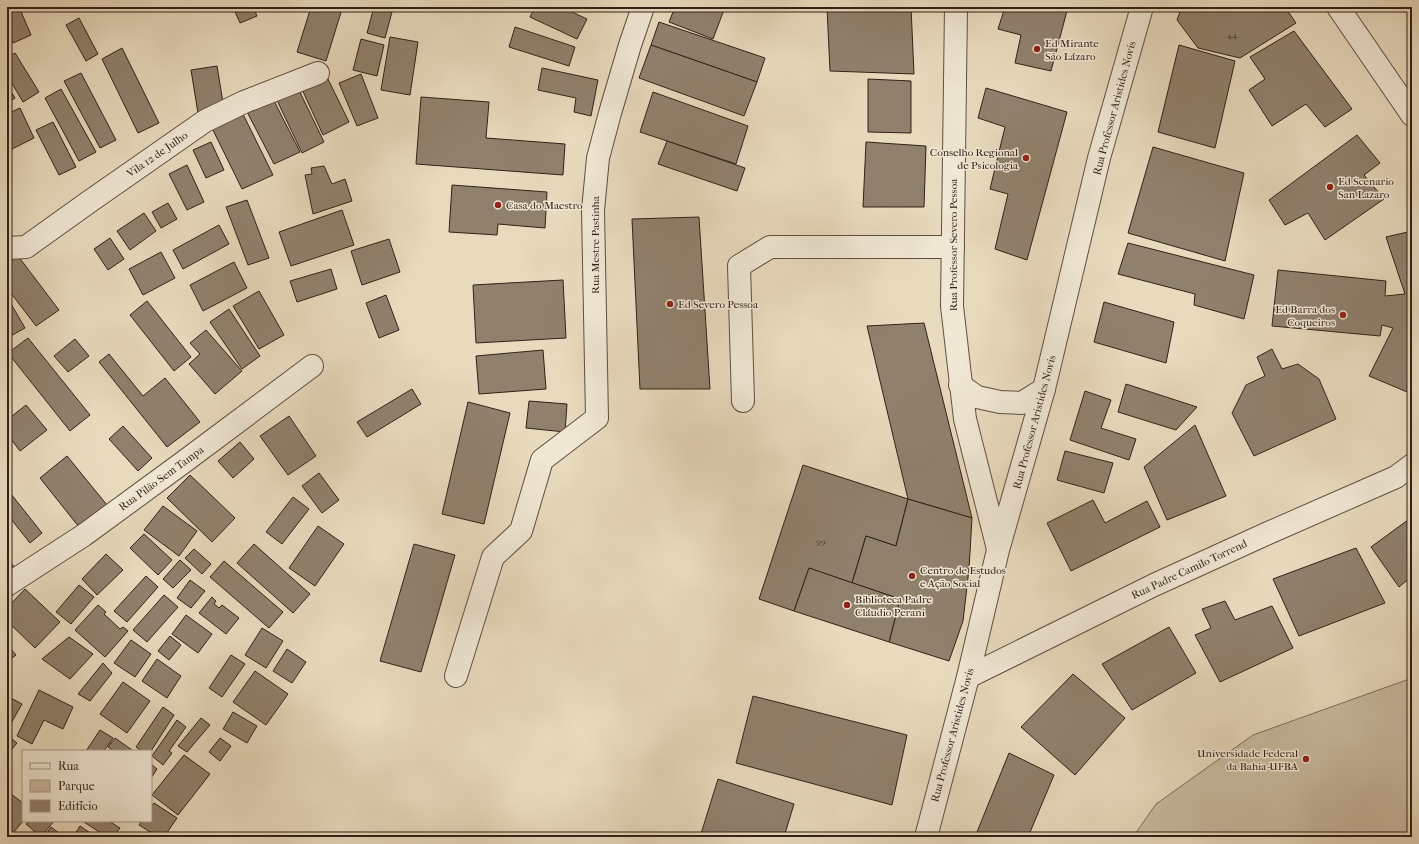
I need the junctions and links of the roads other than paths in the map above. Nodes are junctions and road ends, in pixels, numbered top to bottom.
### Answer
1 (643, 7) edge
2 (956, 7) edge
3 (1142, 7) edge
4 (1338, 7) edge
5 (318, 73) dead end
6 (1412, 115) edge
7 (953, 247) junction
8 (7, 248) edge
9 (312, 366) dead end
10 (960, 386) junction
11 (1044, 389) junction
12 (742, 401) dead end
13 (1412, 464) edge
14 (998, 550) junction
15 (7, 585) edge
16 (456, 676) dead end
17 (968, 677) junction
18 (926, 837) edge

1 - 16 street, Rua Mestre Pastinha
2 - 7 street, Rua Professor Severo Pessoa
3 - 11 street, Rua Professor Aristides Novis
4 - 6 street
5 - 8 street, Vila 12 de Julho
7 - 10 street, Rua Professor Severo Pessoa
7 - 12 street
9 - 15 street, Rua Pilão Sem Tampa
10 - 11 street
10 - 14 street, Rua Professor Severo Pessoa
11 - 14 street, Rua Professor Aristides Novis
13 - 17 street, Rua Padre Camilo Torrend
14 - 17 street, Rua Professor Aristides Novis
17 - 18 street, Rua Professor Aristides Novis

